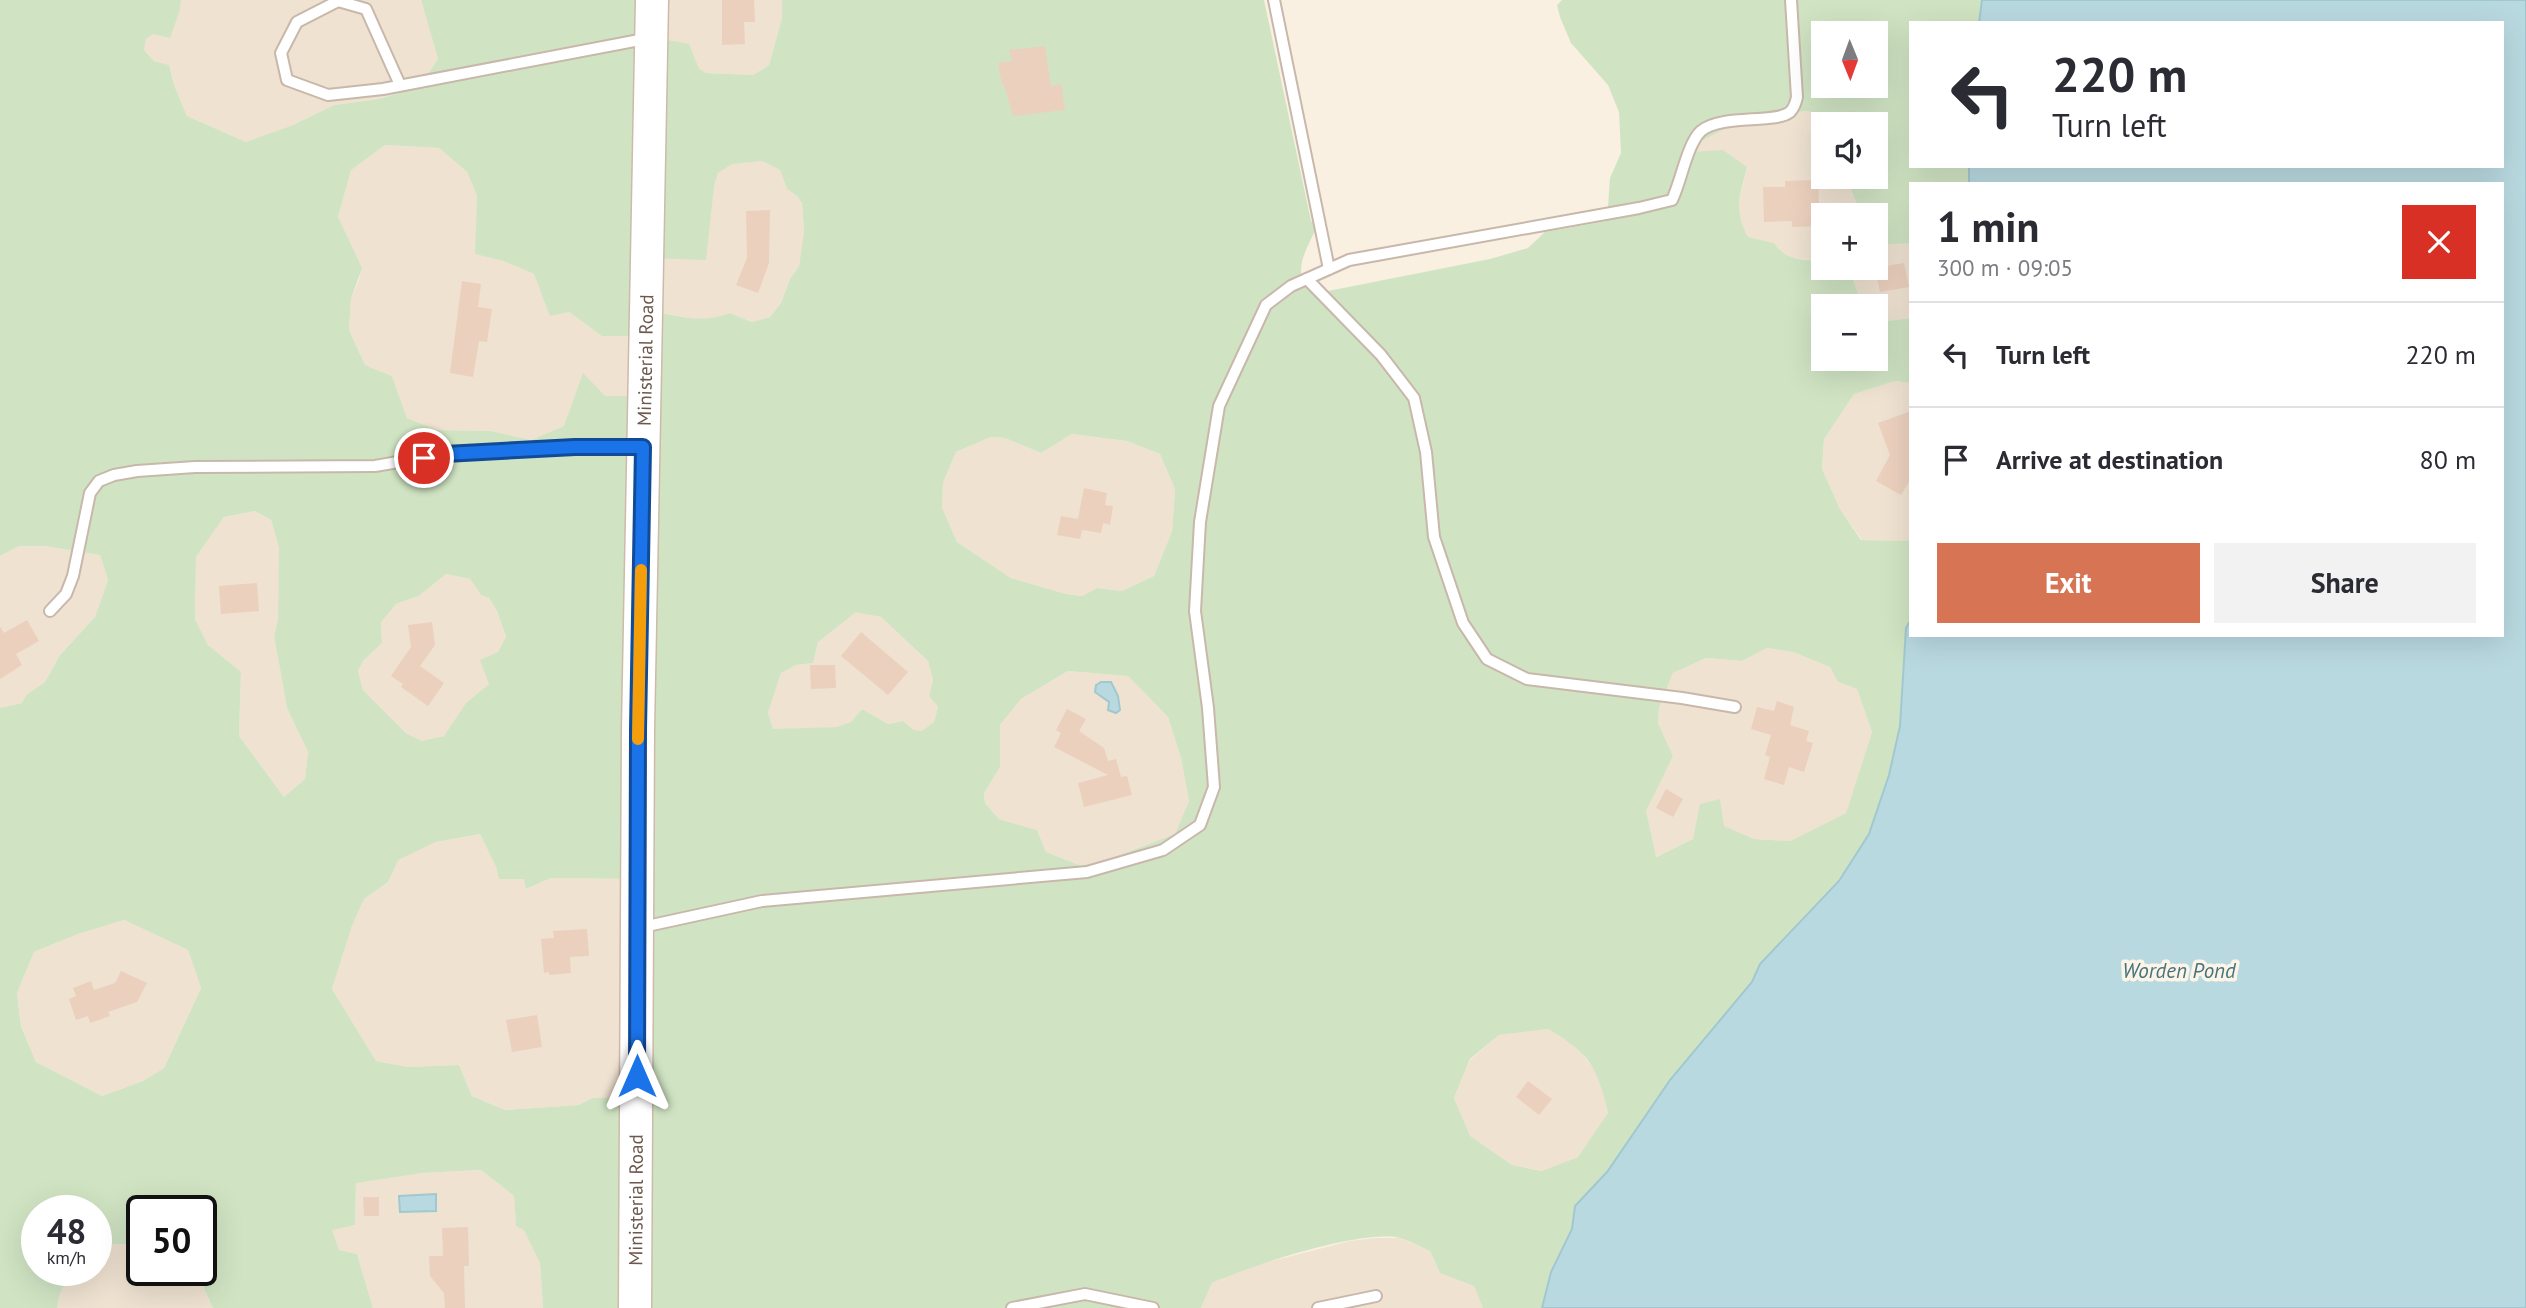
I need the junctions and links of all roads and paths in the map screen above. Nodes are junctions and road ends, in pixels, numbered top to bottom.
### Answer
1 (652, 0) edge
2 (1274, 0) edge
3 (1791, 0) edge
4 (650, 38) junction
5 (400, 85) junction
6 (1329, 269) junction
7 (1307, 279) junction
8 (643, 447) junction
9 (50, 611) dead end
10 (1735, 707) dead end
11 (638, 928) junction
12 (1376, 1296) dead end
13 (635, 1308) edge
14 (1012, 1308) edge
15 (1153, 1308) edge
16 (1318, 1308) edge

1 - 4 main road, Ministerial Road
2 - 6 lane
3 - 6 lane
4 - 5 lane
4 - 8 main road, Ministerial Road
5 - 5 lane
6 - 7 lane
7 - 10 lane
7 - 11 lane
8 - 9 lane
8 - 11 main road, Ministerial Road
11 - 13 main road, Ministerial Road
12 - 16 lane
14 - 15 lane

